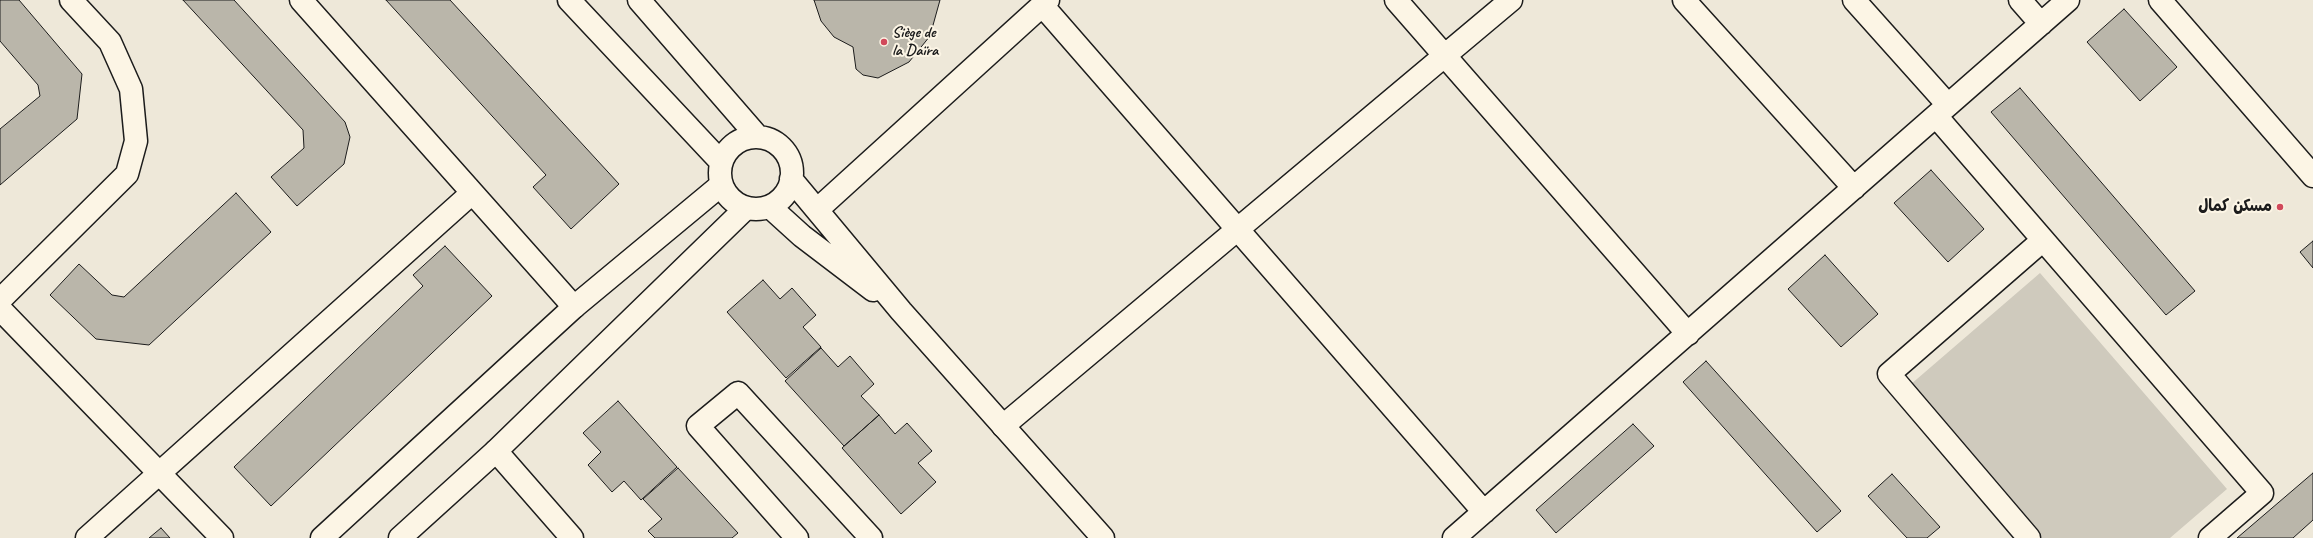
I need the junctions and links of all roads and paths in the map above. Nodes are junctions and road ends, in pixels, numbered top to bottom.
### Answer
1 (72, 0) edge
2 (301, 0) edge
3 (569, 0) edge
4 (639, 0) edge
5 (1396, 0) edge
6 (1511, 0) edge
7 (1684, 0) edge
8 (1854, 0) edge
9 (2020, 0) edge
10 (2068, 0) edge
11 (2160, 0) edge
12 (1045, 3) edge
13 (2041, 24) junction
14 (1444, 56) junction
15 (1942, 110) junction
16 (758, 137) junction
17 (721, 162) junction
18 (2313, 176) edge
19 (791, 179) junction
20 (722, 185) junction
21 (1854, 188) junction
22 (472, 193) junction
23 (770, 206) junction
24 (746, 208) junction
25 (818, 209) junction
26 (1238, 229) junction
27 (2043, 240) junction
28 (0, 300) edge
29 (574, 308) junction
30 (0, 309) edge
31 (901, 311) junction
32 (1688, 334) junction
33 (1003, 426) junction
34 (496, 451) junction
35 (159, 473) junction
36 (1484, 512) junction
37 (87, 538) edge
38 (222, 538) edge
39 (322, 538) edge
40 (400, 538) edge
41 (572, 538) edge
42 (797, 538) edge
43 (870, 538) edge
44 (1103, 538) edge
45 (1454, 538) edge
46 (2029, 538) edge
47 (2210, 538) edge

1 - 28 street
2 - 22 street
3 - 17 street
4 - 16 street
5 - 14 street
6 - 14 street
7 - 21 street
8 - 15 street
9 - 13 street
10 - 13 street
11 - 18 street
12 - 25 street
12 - 26 street
13 - 15 street
14 - 26 street
14 - 32 street
15 - 21 street
15 - 27 street
16 - 17 street
16 - 19 street
17 - 20 street
19 - 23 street
19 - 25 street
20 - 24 street
20 - 29 street
21 - 32 street
22 - 29 street
22 - 35 street
23 - 24 street
23 - 31 street
24 - 34 street
25 - 31 street
26 - 33 street
26 - 36 street
27 - 46 street
27 - 47 street
29 - 39 street
30 - 35 street
31 - 33 street
32 - 36 street
33 - 44 street
34 - 40 street
34 - 41 street
35 - 37 street
35 - 38 street
36 - 45 street
42 - 43 street

